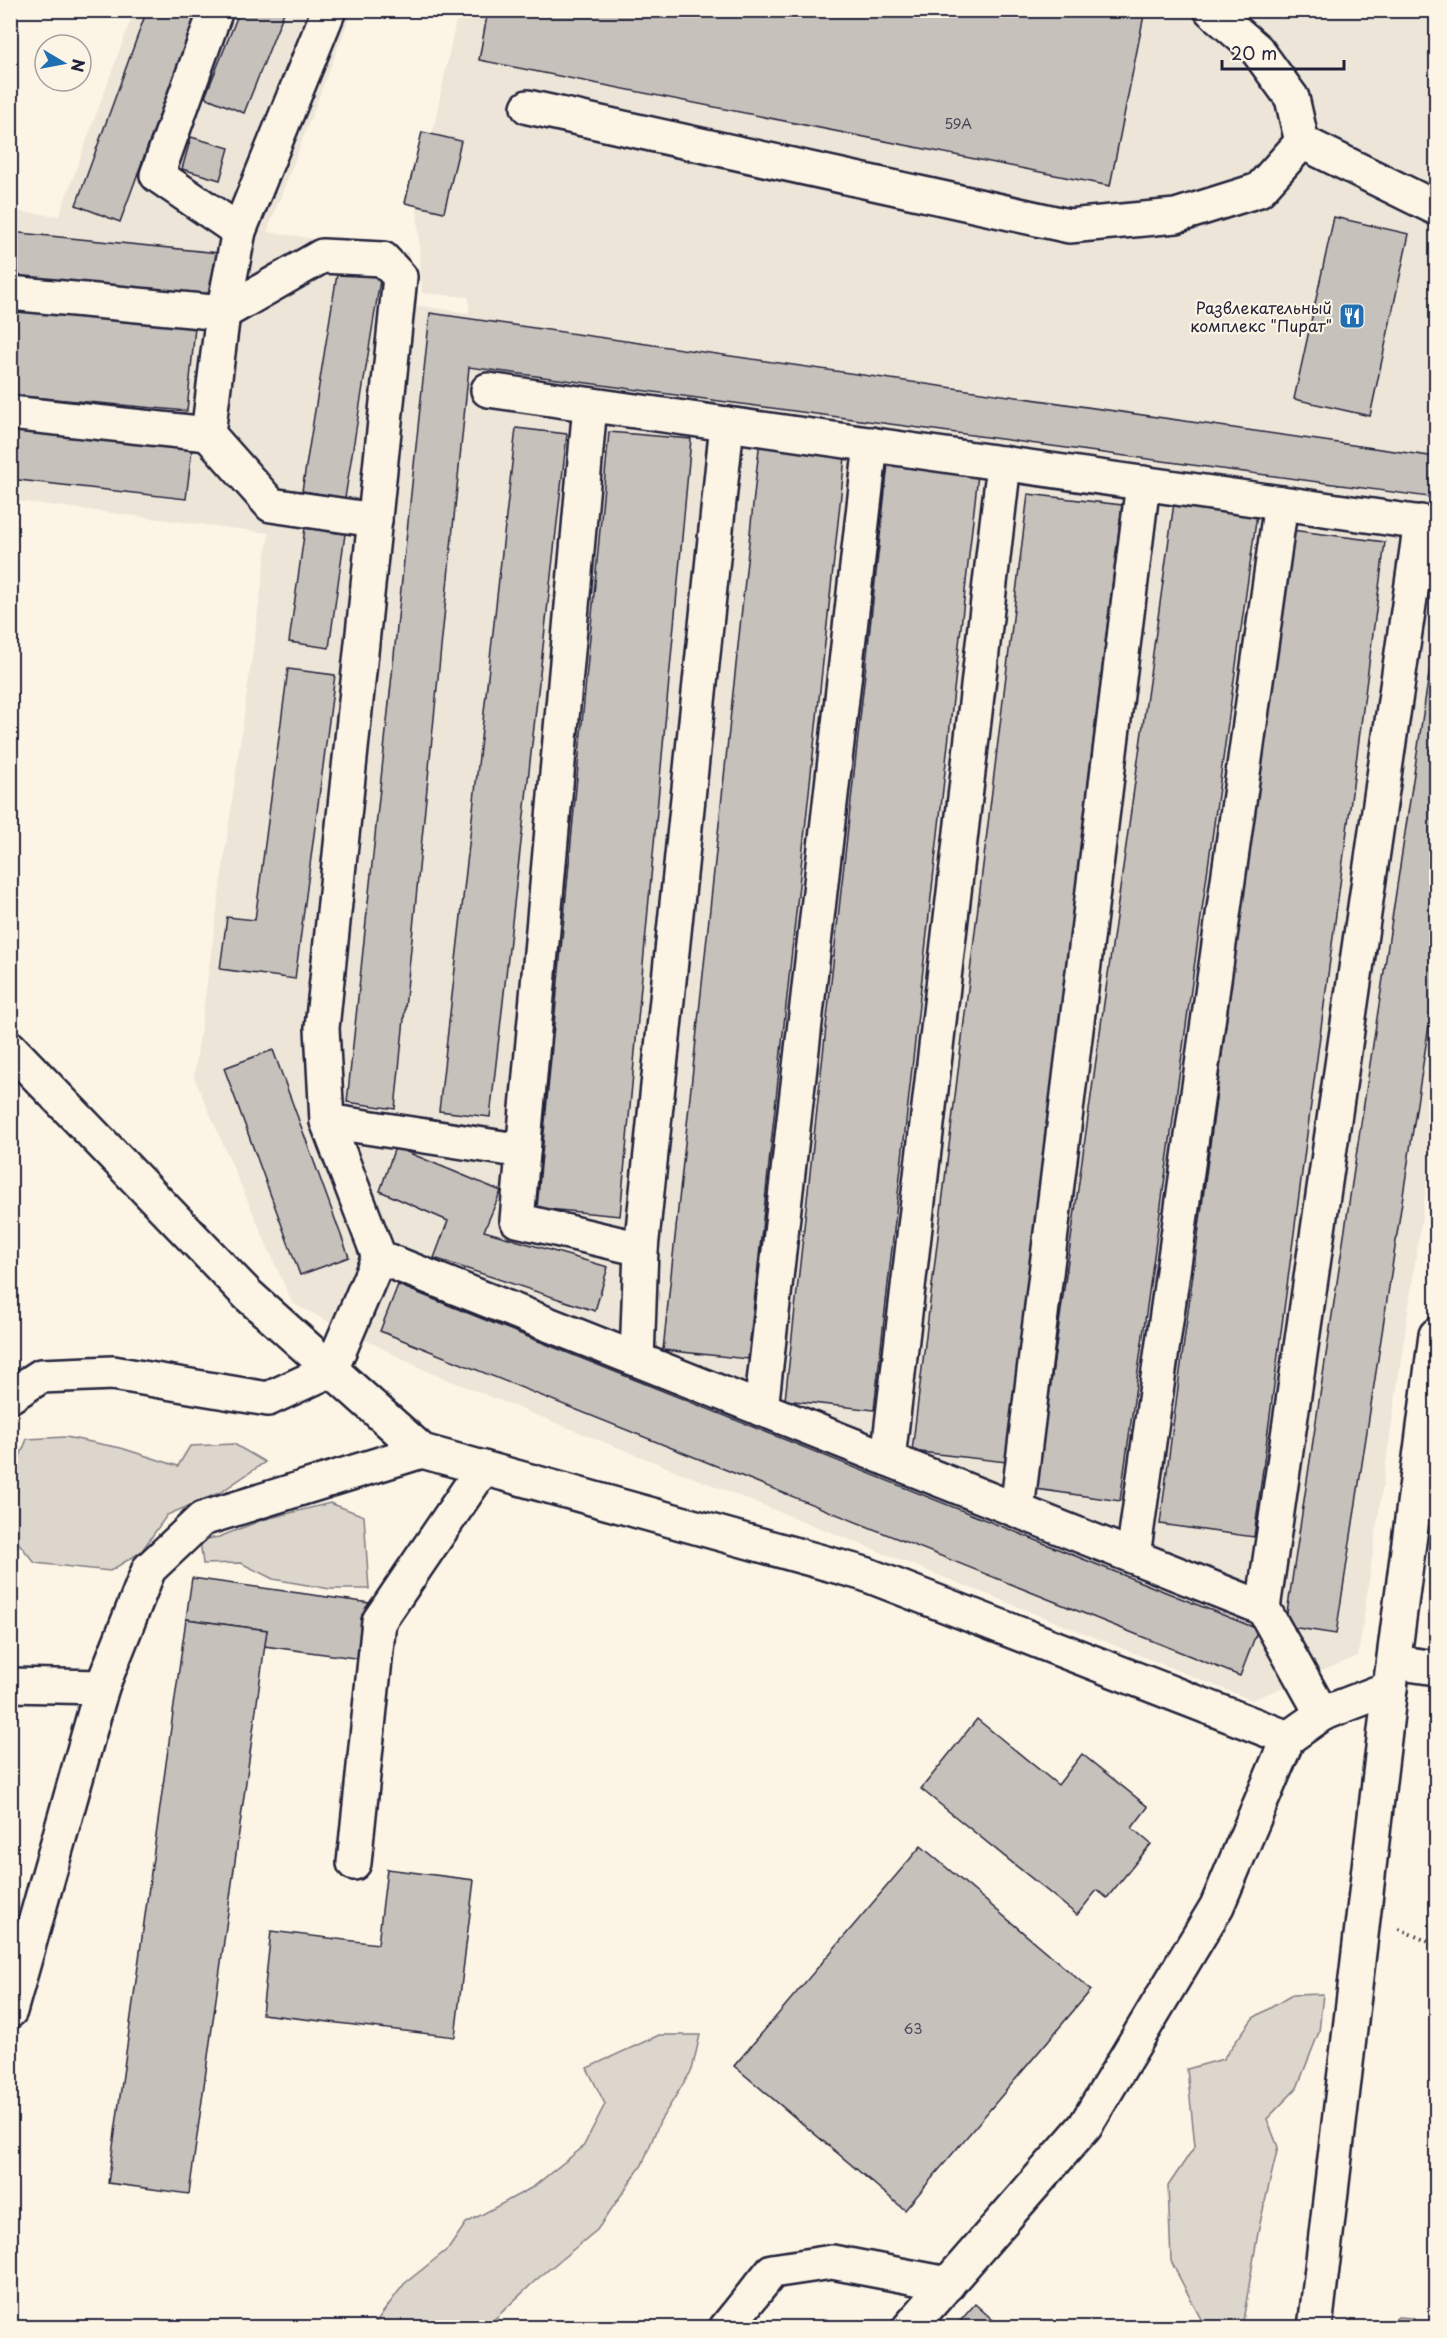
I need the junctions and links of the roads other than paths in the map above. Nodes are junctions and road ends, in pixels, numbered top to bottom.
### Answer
1 (216, 10) edge
2 (329, 10) edge
3 (1211, 10) edge
4 (528, 107) dead end
5 (1302, 142) junction
6 (1437, 208) edge
7 (240, 231) junction
8 (10, 293) edge
9 (223, 313) junction
10 (488, 390) dead end
11 (590, 405) junction
12 (10, 413) edge
13 (727, 424) junction
14 (208, 434) junction
15 (871, 444) junction
16 (1004, 464) junction
17 (1143, 483) junction
18 (1281, 503) junction
19 (375, 520) junction
20 (1429, 524) edge
21 (10, 1048) edge
22 (327, 1121) junction
23 (523, 1151) junction
24 (641, 1249) junction
25 (380, 1257) junction
26 (1437, 1335) edge
27 (637, 1359) junction
28 (332, 1370) junction
29 (10, 1396) edge
30 (761, 1409) junction
31 (422, 1450) junction
32 (888, 1459) junction
33 (483, 1468) junction
34 (1017, 1510) junction
35 (1132, 1556) junction
36 (1263, 1608) junction
37 (1437, 1668) edge
38 (1392, 1675) junction
39 (10, 1685) edge
40 (102, 1687) junction
41 (1322, 1714) junction
42 (1288, 1738) junction
43 (354, 1863) dead end
44 (10, 2011) edge
45 (948, 2284) junction
46 (726, 2328) edge
47 (909, 2328) edge
48 (1315, 2328) edge

1 - 7 street
2 - 7 street
3 - 5 street
4 - 5 street
5 - 6 street
7 - 9 street
8 - 9 street
9 - 14 street
9 - 19 street
10 - 11 street
11 - 13 street
11 - 23 street
12 - 14 street
13 - 15 street
13 - 24 street
14 - 19 street
15 - 16 street
15 - 30 street
16 - 17 street
16 - 32 street
17 - 18 street
17 - 34 street
18 - 20 street
18 - 35 street
19 - 22 street
20 - 36 street
21 - 28 street
22 - 23 street
22 - 25 street
23 - 24 street
24 - 27 street
25 - 27 street
25 - 28 street
26 - 38 street
27 - 30 street
28 - 29 street
28 - 31 street
30 - 32 street
31 - 33 street
31 - 40 street
32 - 34 street
33 - 42 street
33 - 43 street
34 - 35 street
35 - 36 street
36 - 41 street
37 - 38 street
38 - 41 street
38 - 48 street
39 - 40 street
40 - 44 street
41 - 42 street
42 - 45 street
45 - 46 street
45 - 47 street

